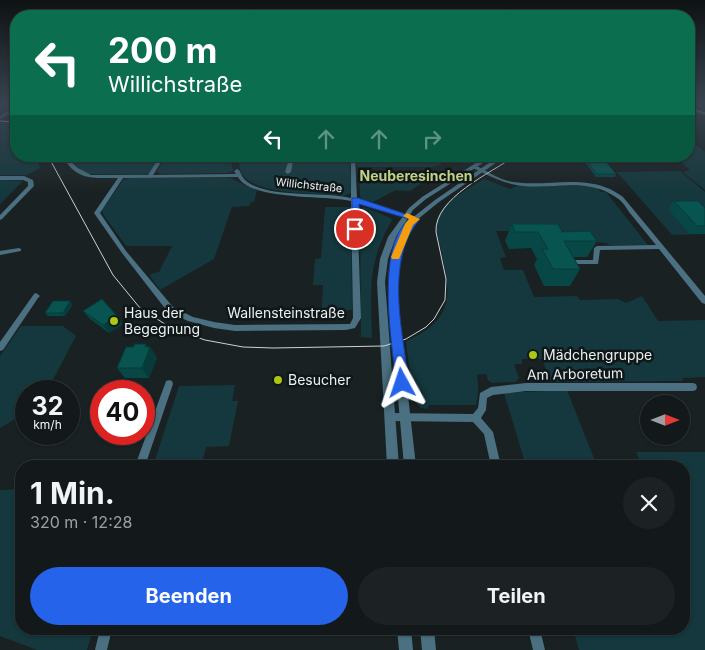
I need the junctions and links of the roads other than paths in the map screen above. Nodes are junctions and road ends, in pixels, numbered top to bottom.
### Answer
1 (68, 162) edge
2 (159, 162) edge
3 (290, 162) edge
4 (353, 162) edge
5 (486, 162) edge
6 (491, 162) edge
7 (478, 169) junction
8 (288, 172) dead end
9 (122, 176) junction
10 (150, 176) junction
11 (0, 178) edge
12 (355, 200) junction
13 (405, 215) junction
14 (0, 218) edge
15 (415, 219) junction
16 (660, 248) junction
17 (19, 250) dead end
18 (0, 253) edge
19 (570, 262) edge
20 (36, 296) dead end
21 (705, 301) edge
22 (0, 348) edge
23 (168, 384) dead end
24 (693, 387) dead end
25 (405, 416) junction
26 (389, 417) junction
27 (475, 418) junction
28 (142, 460) edge
29 (393, 460) edge
30 (409, 460) edge
31 (495, 460) edge
32 (105, 635) edge
33 (405, 635) edge
34 (428, 635) edge
35 (535, 635) edge
36 (101, 650) edge
37 (406, 650) edge
38 (429, 650) edge
39 (539, 650) edge

1 - 9 street
2 - 10 street
3 - 8 street
4 - 12 street
5 - 7 street
6 - 7 street
7 - 13 street
7 - 15 street
7 - 16 street
9 - 10 street
9 - 12 street, Wallensteinstraße
10 - 12 street, Willichstraße
11 - 14 street
12 - 13 street, Willichstraße
13 - 15 street, Willichstraße
13 - 26 street
15 - 25 street
16 - 19 street
16 - 21 street
17 - 18 street
20 - 22 street
23 - 28 street
24 - 27 street, Am Arboretum
25 - 26 street
25 - 27 street
25 - 30 street
26 - 29 street
27 - 31 street
32 - 36 street
33 - 37 street
34 - 38 street
35 - 39 street

